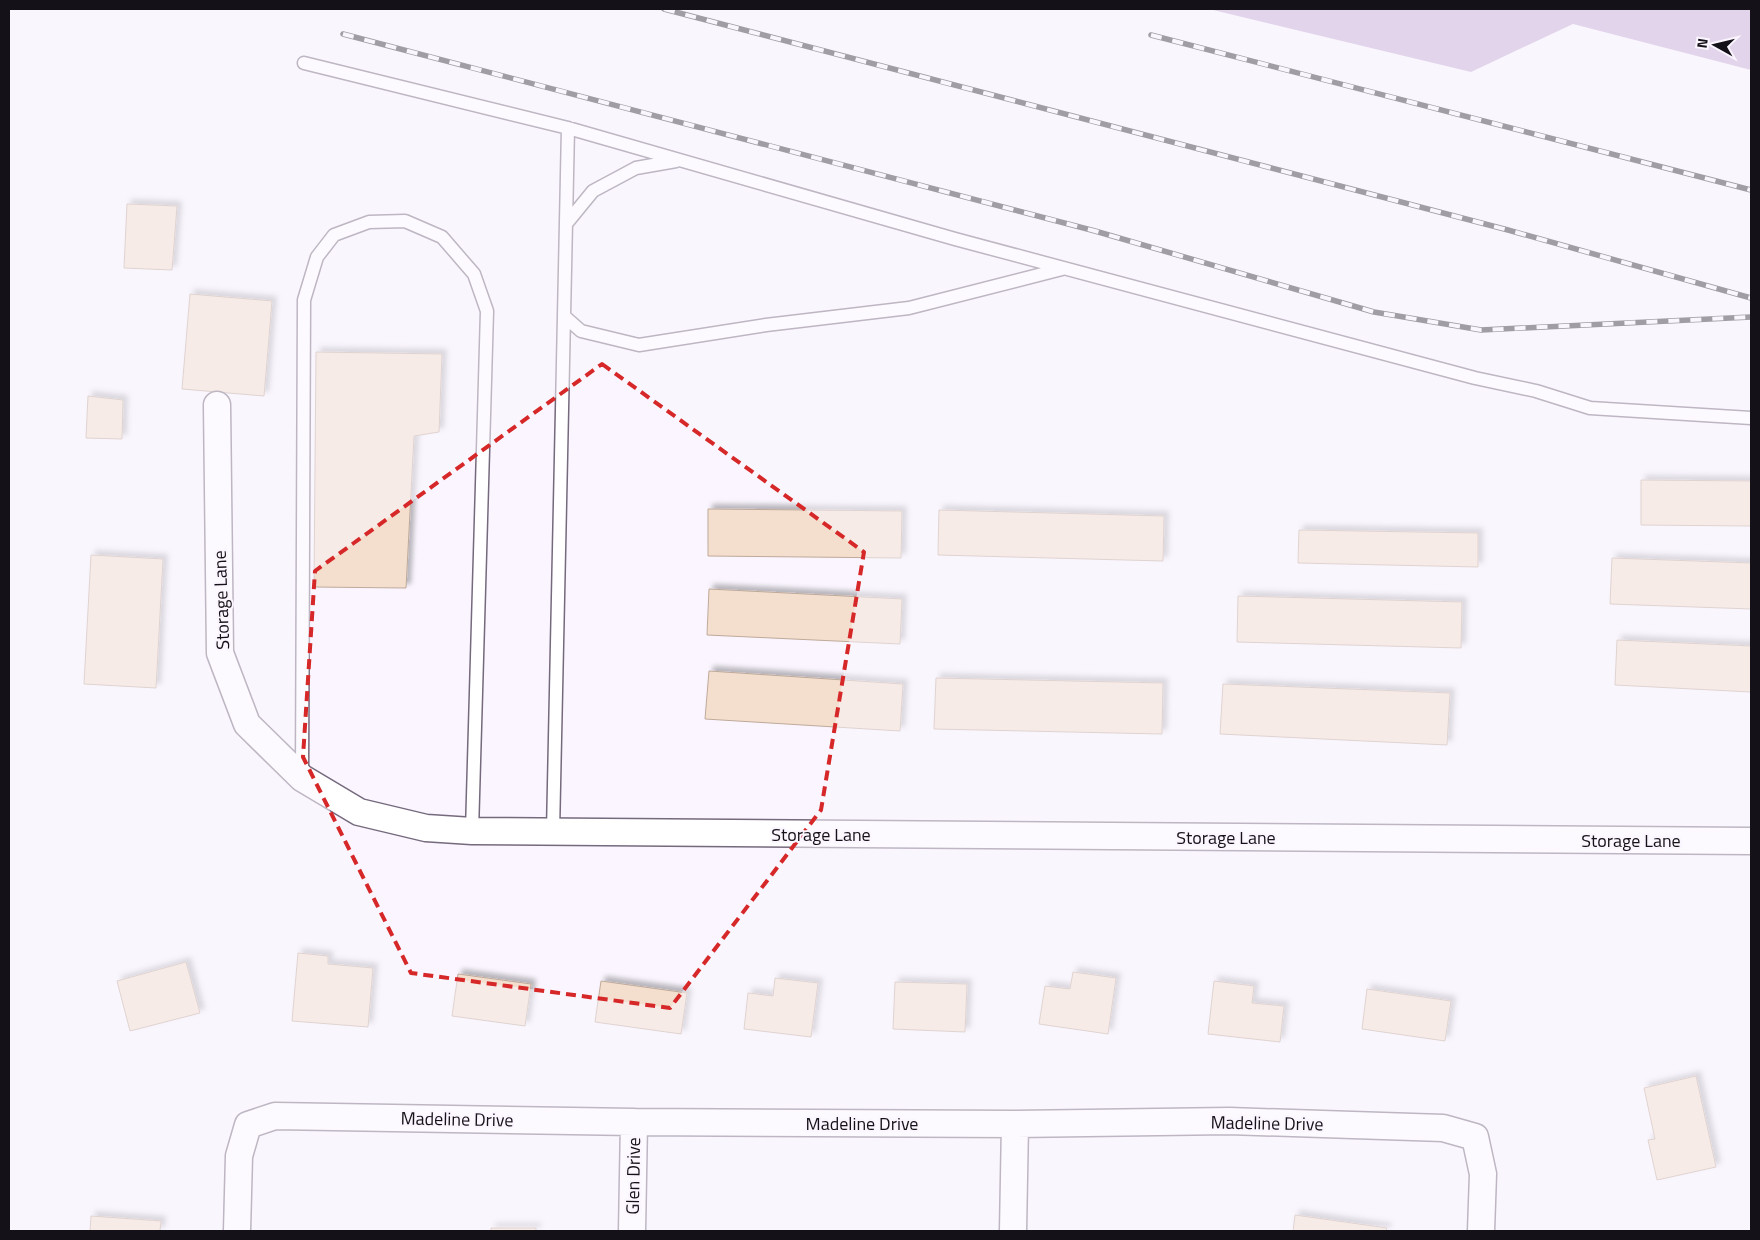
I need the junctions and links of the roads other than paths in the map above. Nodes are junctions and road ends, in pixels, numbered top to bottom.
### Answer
1 (304, 63) dead end
2 (568, 128) junction
3 (680, 160) junction
4 (566, 224) junction
5 (1064, 268) junction
6 (564, 316) junction
7 (217, 405) dead end
8 (1751, 418) edge
9 (302, 778) junction
10 (472, 830) junction
11 (553, 832) junction
12 (1751, 842) edge
13 (634, 1122) junction
14 (1015, 1124) junction
15 (237, 1231) edge
16 (632, 1231) edge
17 (1014, 1231) edge
18 (1481, 1231) edge

1 - 2 lane
2 - 3 lane
2 - 4 lane
3 - 4 lane
3 - 5 lane
4 - 6 lane
5 - 6 lane
5 - 8 lane
6 - 11 lane
7 - 9 street, Storage Lane
9 - 10 street, Storage Lane
9 - 10 lane
10 - 11 street, Storage Lane
11 - 12 street, Storage Lane
13 - 14 street, Madeline Drive
13 - 15 street, Madeline Drive
13 - 16 street, Glen Drive
14 - 17 street
14 - 18 street, Madeline Drive

